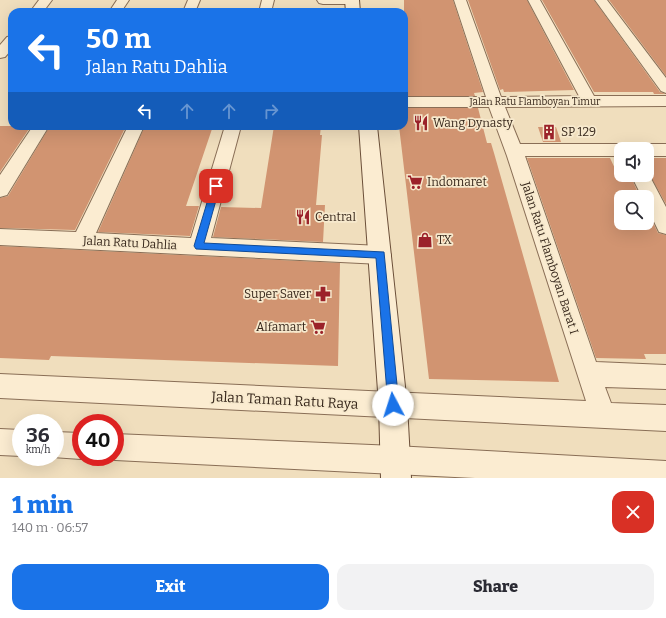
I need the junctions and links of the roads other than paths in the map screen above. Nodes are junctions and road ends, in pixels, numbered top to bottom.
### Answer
1 (46, 0) edge
2 (323, 0) edge
3 (352, 0) edge
4 (460, 0) edge
5 (534, 0) edge
6 (601, 0) edge
7 (39, 8) edge
8 (8, 45) edge
9 (0, 54) edge
10 (666, 88) edge
11 (666, 100) edge
12 (495, 101) junction
13 (589, 101) junction
14 (408, 102) edge
15 (38, 130) edge
16 (134, 130) edge
17 (232, 130) edge
18 (368, 130) edge
19 (514, 150) junction
20 (614, 150) edge
21 (654, 150) edge
22 (666, 150) edge
23 (644, 182) edge
24 (0, 190) edge
25 (666, 226) edge
26 (0, 238) edge
27 (82, 241) junction
28 (199, 246) junction
29 (381, 255) junction
30 (588, 374) junction
31 (666, 377) edge
32 (0, 386) edge
33 (394, 411) junction
34 (603, 414) junction
35 (666, 418) edge
36 (0, 442) edge
37 (12, 443) edge
38 (124, 447) edge
39 (396, 462) edge
40 (666, 475) edge

1 - 7 street
2 - 3 street
4 - 12 street, Jalan Ratu Flamboyan Barat I
5 - 13 street
6 - 10 street
8 - 9 street
11 - 13 street, Jalan Ratu Flamboyan Timur
12 - 13 street, Jalan Ratu Flamboyan Timur
12 - 14 street, Jalan Ratu Flamboyan Timur
12 - 19 street, Jalan Ratu Flamboyan Barat I
15 - 24 street
16 - 27 street
17 - 28 street
18 - 29 street
19 - 20 street
19 - 30 street, Jalan Ratu Flamboyan Barat I
21 - 22 street
23 - 25 street
26 - 27 street, Jalan Ratu Dahlia
27 - 28 street, Jalan Ratu Dahlia
28 - 29 street, Jalan Ratu Dahlia
29 - 33 street
30 - 31 street
30 - 34 street, Jalan Ratu Flamboyan Barat I
32 - 33 street, Jalan Taman Ratu Raya
33 - 34 street, Jalan Taman Ratu Raya
33 - 39 street
34 - 35 street, Jalan Taman Ratu Raya
36 - 37 street
38 - 39 street
39 - 40 street

